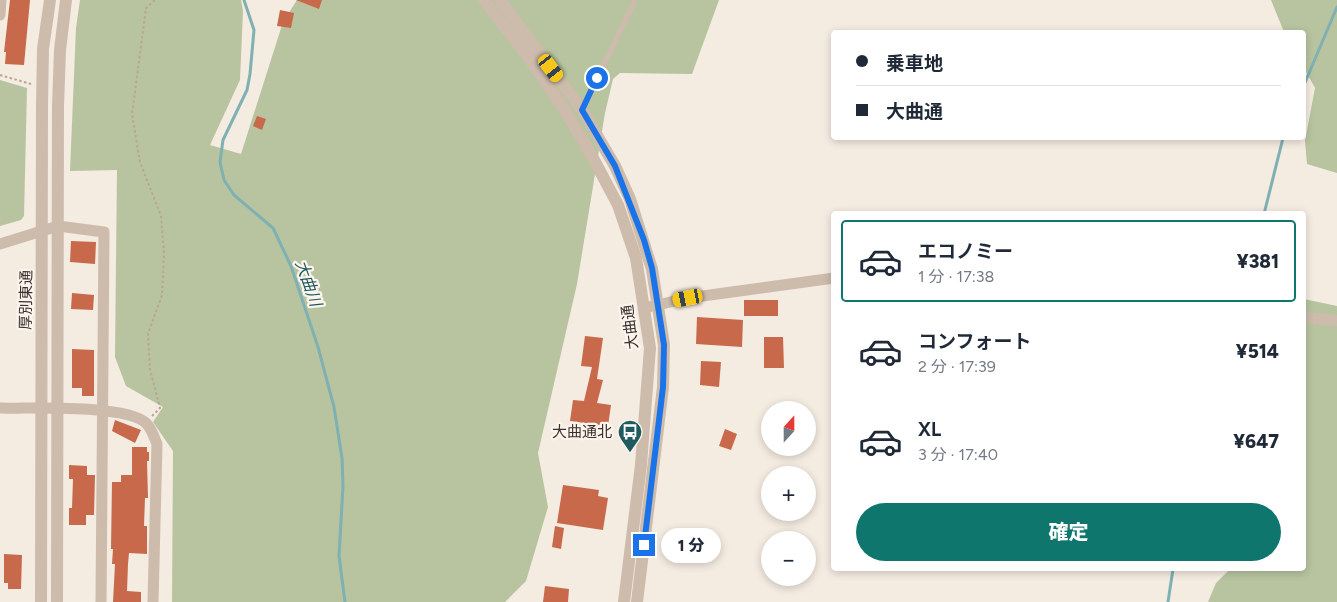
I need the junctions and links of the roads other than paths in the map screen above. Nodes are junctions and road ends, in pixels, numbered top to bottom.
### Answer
1 (50, 0) edge
2 (66, 0) edge
3 (484, 0) edge
4 (500, 0) edge
5 (635, 0) edge
6 (582, 110) junction
7 (58, 226) junction
8 (43, 230) junction
9 (0, 244) edge
10 (831, 278) edge
11 (657, 304) junction
12 (644, 308) junction
13 (1306, 317) edge
14 (1337, 320) edge
15 (0, 408) edge
16 (42, 409) junction
17 (58, 410) junction
18 (102, 410) junction
19 (41, 602) edge
20 (57, 602) edge
21 (101, 602) edge
22 (153, 602) edge
23 (624, 602) edge
24 (637, 602) edge

1 - 8 street, 厚別東通
2 - 7 street, 厚別東通
3 - 12 street, 大曲通
4 - 6 street, 大曲通
5 - 6 lane
6 - 11 street, 大曲通
7 - 8 street
7 - 17 street, 厚別東通
7 - 18 street
8 - 9 street
8 - 16 street, 厚別東通
10 - 11 street
11 - 12 street
11 - 24 street, 大曲通
12 - 23 street, 大曲通
13 - 14 street
15 - 16 street
16 - 17 street
16 - 19 street, 厚別東通
17 - 18 street
17 - 20 street, 厚別東通
18 - 21 street
18 - 22 street

